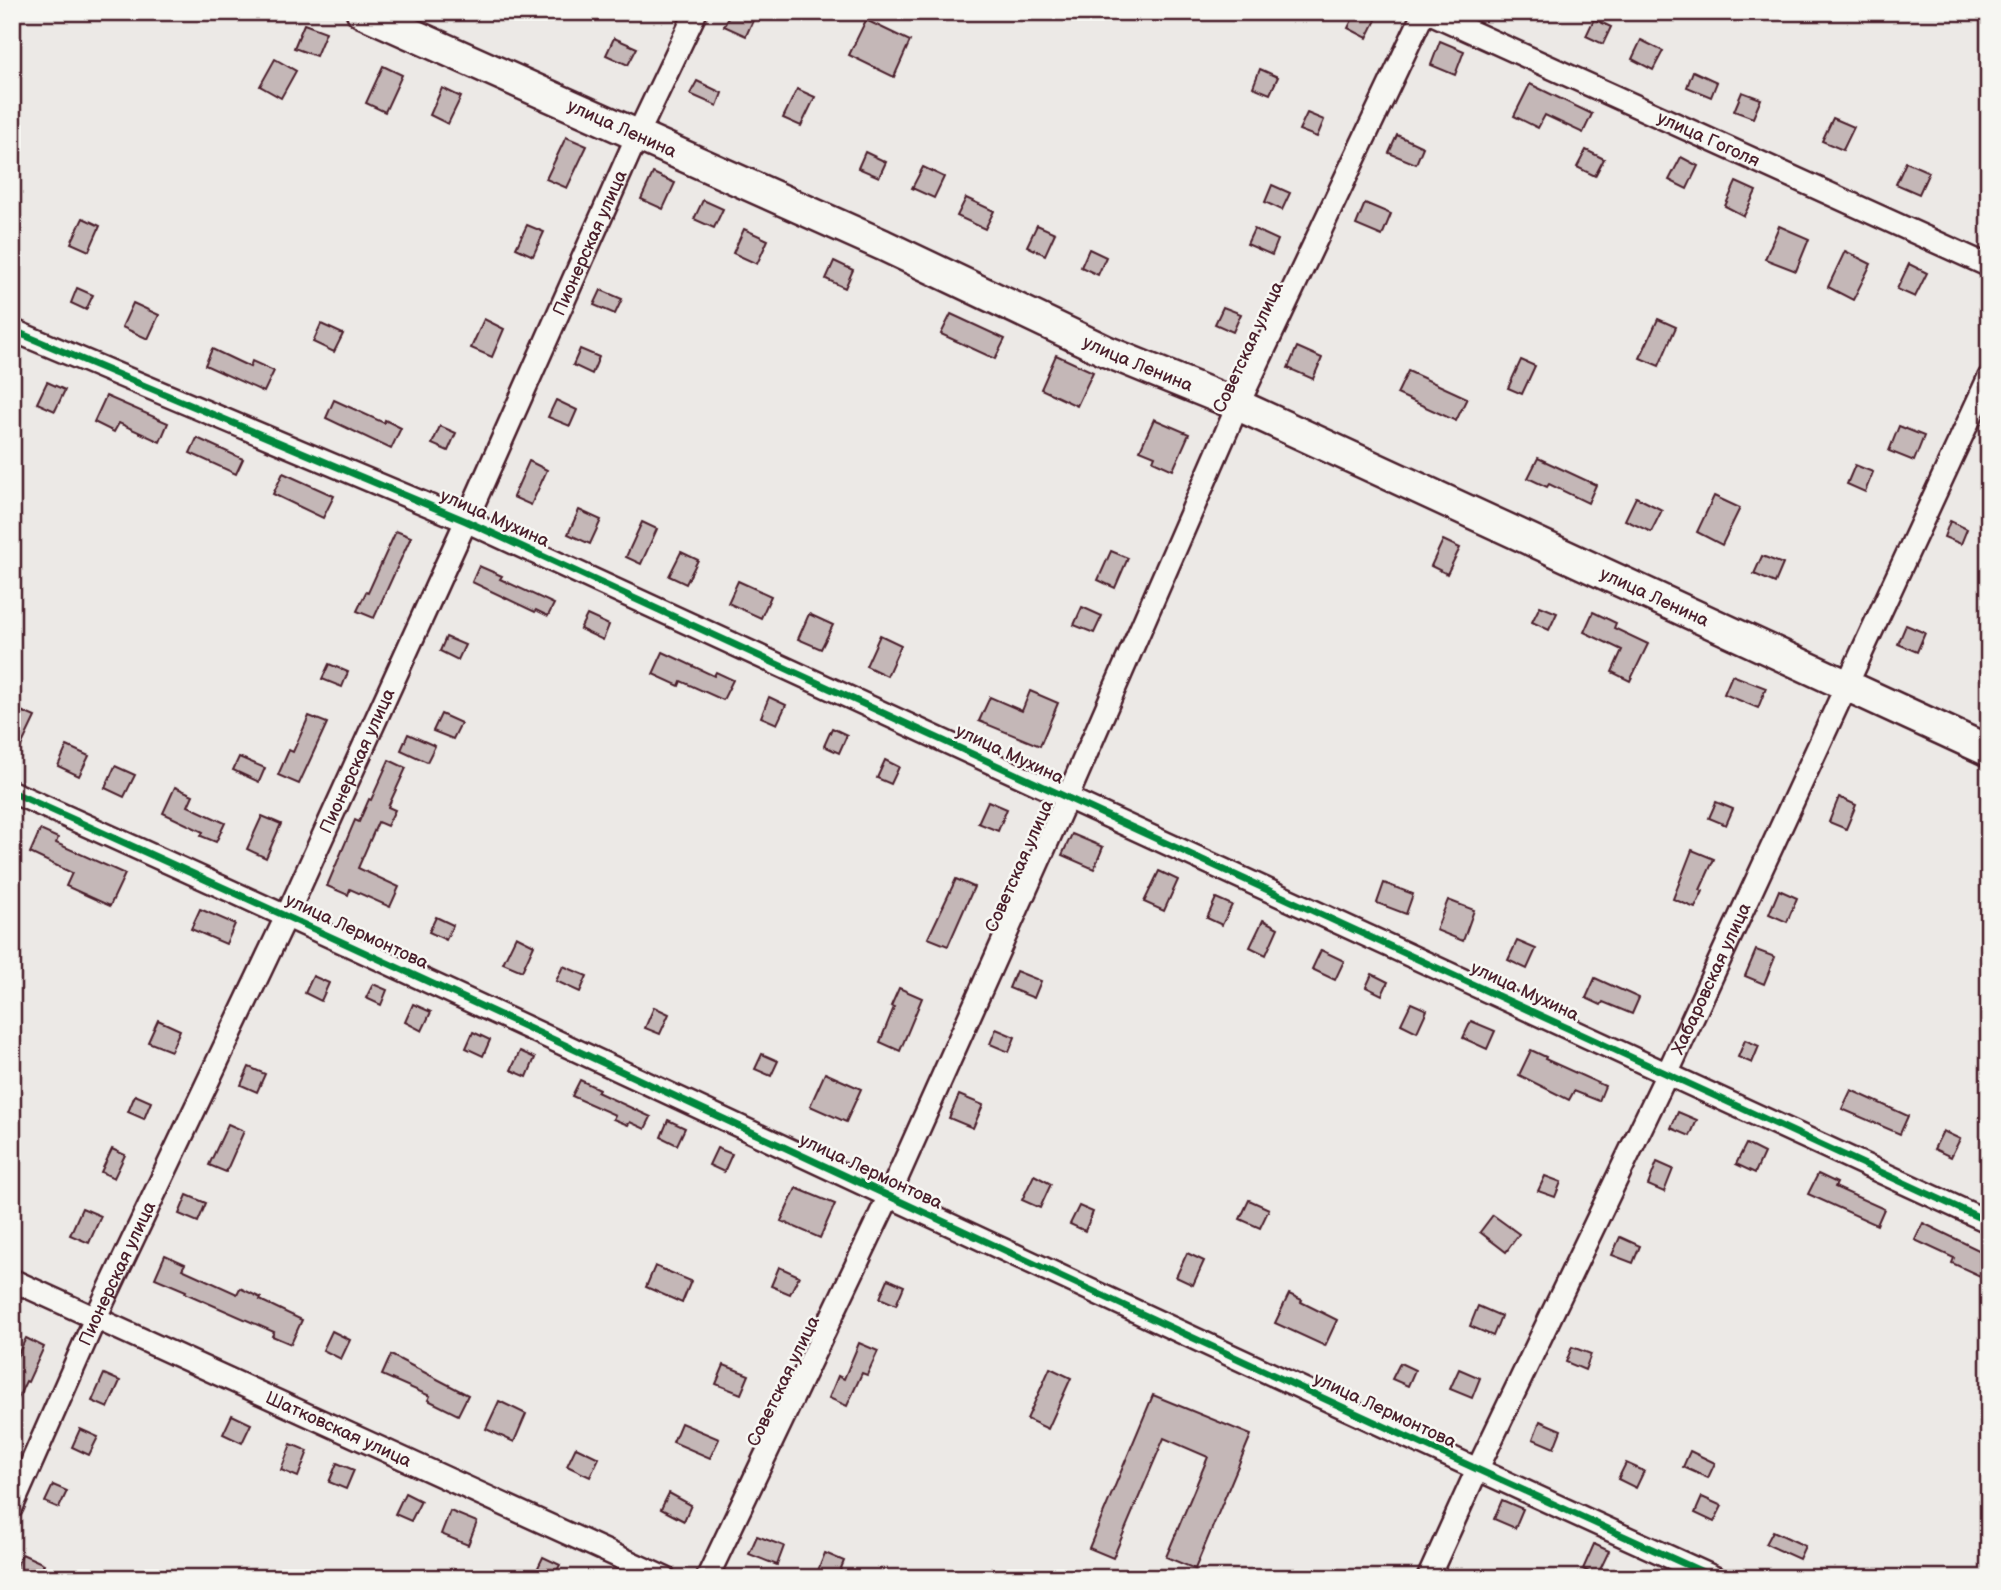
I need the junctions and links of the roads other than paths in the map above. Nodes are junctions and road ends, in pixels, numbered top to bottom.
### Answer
1 (362, 12) edge
2 (696, 12) edge
3 (1426, 12) edge
4 (638, 134) junction
5 (1989, 267) edge
6 (12, 330) edge
7 (1989, 377) edge
8 (1237, 405) junction
9 (466, 521) junction
10 (1845, 685) junction
11 (1989, 751) edge
12 (12, 792) edge
13 (1067, 798) junction
14 (288, 915) junction
15 (1667, 1074) junction
16 (889, 1196) junction
17 (1989, 1222) edge
18 (12, 1280) edge
19 (95, 1318) junction
20 (1477, 1470) junction
21 (12, 1507) edge
22 (665, 1578) edge
23 (706, 1578) edge
24 (1428, 1578) edge
25 (1716, 1578) edge

1 - 4 main road, улица Ленина
2 - 4 street, Пионерская улица
3 - 5 street, улица Гоголя
3 - 8 street, Советская улица
4 - 8 main road, улица Ленина
4 - 9 street, Пионерская улица
6 - 9 street, улица Мухина
7 - 10 street, Хабаровская улица
8 - 10 main road, улица Ленина
8 - 13 street, Советская улица
9 - 13 street, улица Мухина
9 - 14 street, Пионерская улица
10 - 11 main road, улица Ленина
10 - 15 street, Хабаровская улица
12 - 14 street, улица Лермонтова
13 - 15 street, улица Мухина
13 - 16 street, Советская улица
14 - 16 street, улица Лермонтова
14 - 19 street, Пионерская улица
15 - 17 street, улица Мухина
15 - 20 street, Хабаровская улица
16 - 20 street, улица Лермонтова
16 - 23 street, Советская улица
18 - 19 street, Шатковская улица
19 - 21 street, Пионерская улица
19 - 22 street, Шатковская улица
20 - 24 street, Хабаровская улица
20 - 25 street, улица Лермонтова

